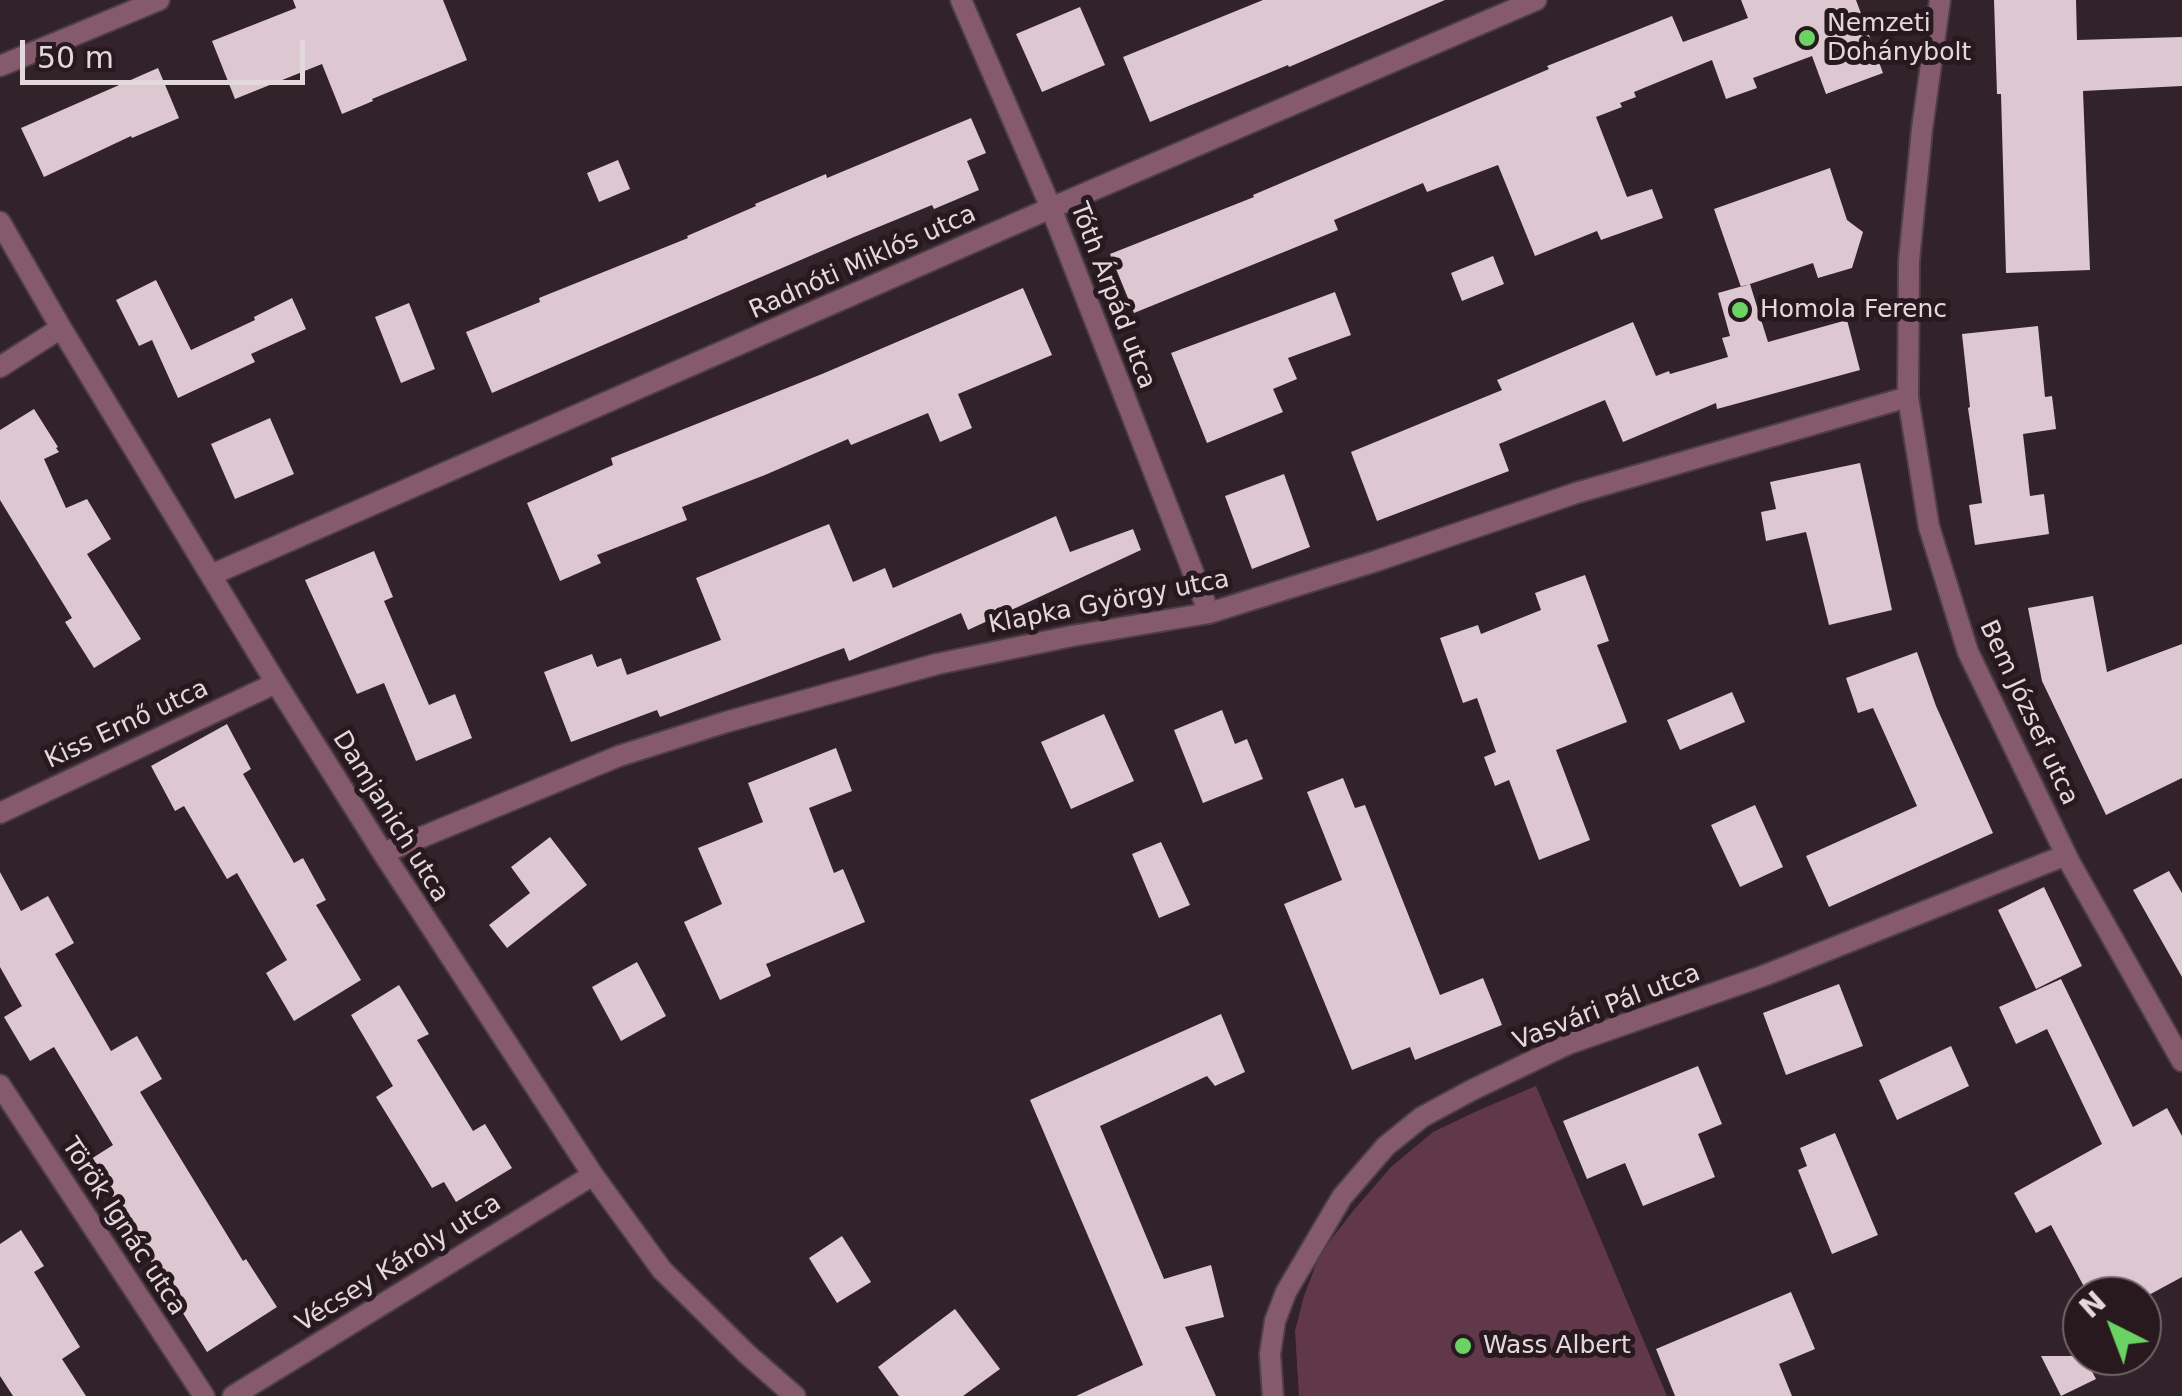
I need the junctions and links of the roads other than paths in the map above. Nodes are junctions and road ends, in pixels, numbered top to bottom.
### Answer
1 (158, 0) edge
2 (961, 0) edge
3 (1536, 0) edge
4 (1940, 0) edge
5 (0, 66) edge
6 (1052, 208) junction
7 (0, 222) edge
8 (61, 328) junction
9 (0, 367) edge
10 (1908, 397) junction
11 (211, 576) junction
12 (1209, 613) junction
13 (276, 683) junction
14 (0, 813) edge
15 (383, 853) junction
16 (2066, 854) junction
17 (2182, 1060) edge
18 (0, 1084) edge
19 (592, 1175) junction
20 (204, 1396) edge
21 (232, 1396) edge
22 (795, 1396) edge
23 (1273, 1396) edge

1 - 5 street
2 - 6 street, Tóth Árpád utca
3 - 6 street, Radnóti Miklós utca
4 - 10 street, Bem József utca
6 - 11 street, Radnóti Miklós utca
6 - 12 street, Tóth Árpád utca
7 - 8 street, Damjanich utca
8 - 9 street
8 - 11 street, Damjanich utca
10 - 12 street, Klapka György utca
10 - 16 street, Bem József utca
11 - 13 street, Damjanich utca
12 - 15 street, Klapka György utca
13 - 14 street, Kiss Ernő utca
13 - 15 street, Damjanich utca
15 - 19 street, Damjanich utca
16 - 17 street, Bem József utca
16 - 23 street, Vasvári Pál utca
18 - 20 street, Török Ignác utca
19 - 21 street, Vécsey Károly utca
19 - 22 street, Damjanich utca

